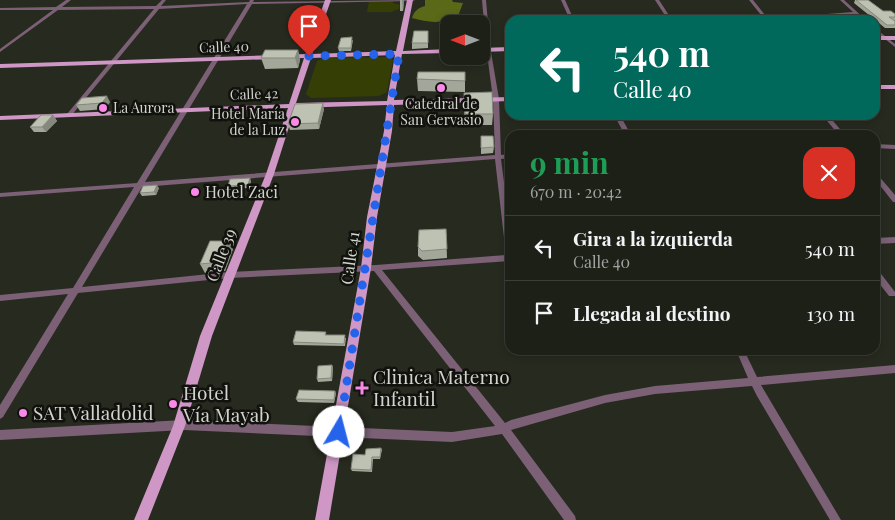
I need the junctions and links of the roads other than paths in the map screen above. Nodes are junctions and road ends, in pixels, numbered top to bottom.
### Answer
1 (69, 0) edge
2 (164, 0) edge
3 (411, 0) edge
4 (484, 0) edge
5 (563, 0) edge
6 (657, 0) edge
7 (751, 0) edge
8 (842, 0) edge
9 (328, 1) edge
10 (251, 2) edge
11 (157, 7) junction
12 (55, 9) junction
13 (0, 10) edge
14 (856, 13) junction
15 (484, 15) edge
16 (570, 15) edge
17 (667, 15) edge
18 (764, 15) edge
19 (835, 15) edge
20 (858, 15) edge
21 (880, 34) edge
22 (880, 38) edge
23 (885, 38) junction
24 (895, 38) edge
25 (895, 46) edge
26 (505, 49) edge
27 (490, 50) edge
28 (0, 52) edge
29 (440, 52) edge
30 (399, 54) junction
31 (309, 56) junction
32 (216, 60) junction
33 (113, 63) junction
34 (488, 65) edge
35 (0, 66) edge
36 (880, 87) edge
37 (895, 87) edge
38 (505, 98) edge
39 (496, 99) junction
40 (391, 102) junction
41 (293, 105) junction
42 (185, 109) junction
43 (69, 115) junction
44 (0, 118) edge
45 (829, 120) edge
46 (838, 130) edge
47 (880, 146) edge
48 (895, 147) edge
49 (505, 156) edge
50 (498, 157) junction
51 (383, 165) junction
52 (270, 174) junction
53 (880, 181) edge
54 (139, 186) junction
55 (0, 195) edge
56 (895, 200) edge
57 (505, 216) edge
58 (895, 240) edge
59 (880, 241) edge
60 (505, 258) edge
61 (371, 268) junction
62 (228, 275) junction
63 (880, 278) edge
64 (75, 291) junction
65 (892, 294) dead end
66 (0, 298) edge
67 (742, 355) edge
68 (895, 369) edge
69 (755, 382) junction
70 (0, 414) edge
71 (179, 426) junction
72 (504, 429) junction
73 (339, 432) junction
74 (0, 435) edge
75 (141, 520) edge
76 (322, 520) edge
77 (571, 520) edge
78 (836, 520) edge

1 - 12 street
2 - 11 street
3 - 9 street
3 - 30 main road, Calle 41
4 - 15 street
5 - 16 street
6 - 17 street
7 - 18 street
8 - 14 street
9 - 10 street
9 - 31 main road, Calle 39
10 - 11 street
10 - 32 street
11 - 12 street
11 - 33 street
12 - 13 street
12 - 28 street
14 - 19 street
14 - 20 street
21 - 23 street
22 - 23 main road
23 - 24 main road
23 - 25 street
26 - 27 main road
29 - 30 main road, Calle 40
30 - 31 main road, Calle 40
30 - 40 main road, Calle 41
31 - 32 main road, Calle 40
31 - 41 main road, Calle 39
32 - 33 main road, Calle 40
32 - 42 street
33 - 35 main road, Calle 40
33 - 43 street
34 - 39 street
36 - 37 main road
38 - 39 main road, Calle 42
39 - 40 main road, Calle 42
39 - 50 street
40 - 41 main road, Calle 42
40 - 51 main road, Calle 41
41 - 42 main road, Calle 42
41 - 52 main road, Calle 39
42 - 43 main road, Calle 42
42 - 54 street
43 - 44 main road, Calle 42
45 - 46 street
47 - 48 street
49 - 50 street
50 - 51 street
50 - 57 street
51 - 52 street
51 - 61 main road, Calle 41
52 - 54 street
52 - 62 main road, Calle 39
53 - 56 street
54 - 55 street
54 - 64 street
58 - 59 street
60 - 61 street
61 - 62 street
61 - 72 street
61 - 73 main road, Calle 41
62 - 64 street
62 - 71 main road, Calle 39
63 - 65 street
64 - 66 street
64 - 70 street
67 - 69 street
68 - 69 street
69 - 72 street
69 - 78 street
71 - 73 street
71 - 74 street
71 - 75 main road, Calle 39
72 - 73 street
72 - 77 street
73 - 76 main road, Calle 41

